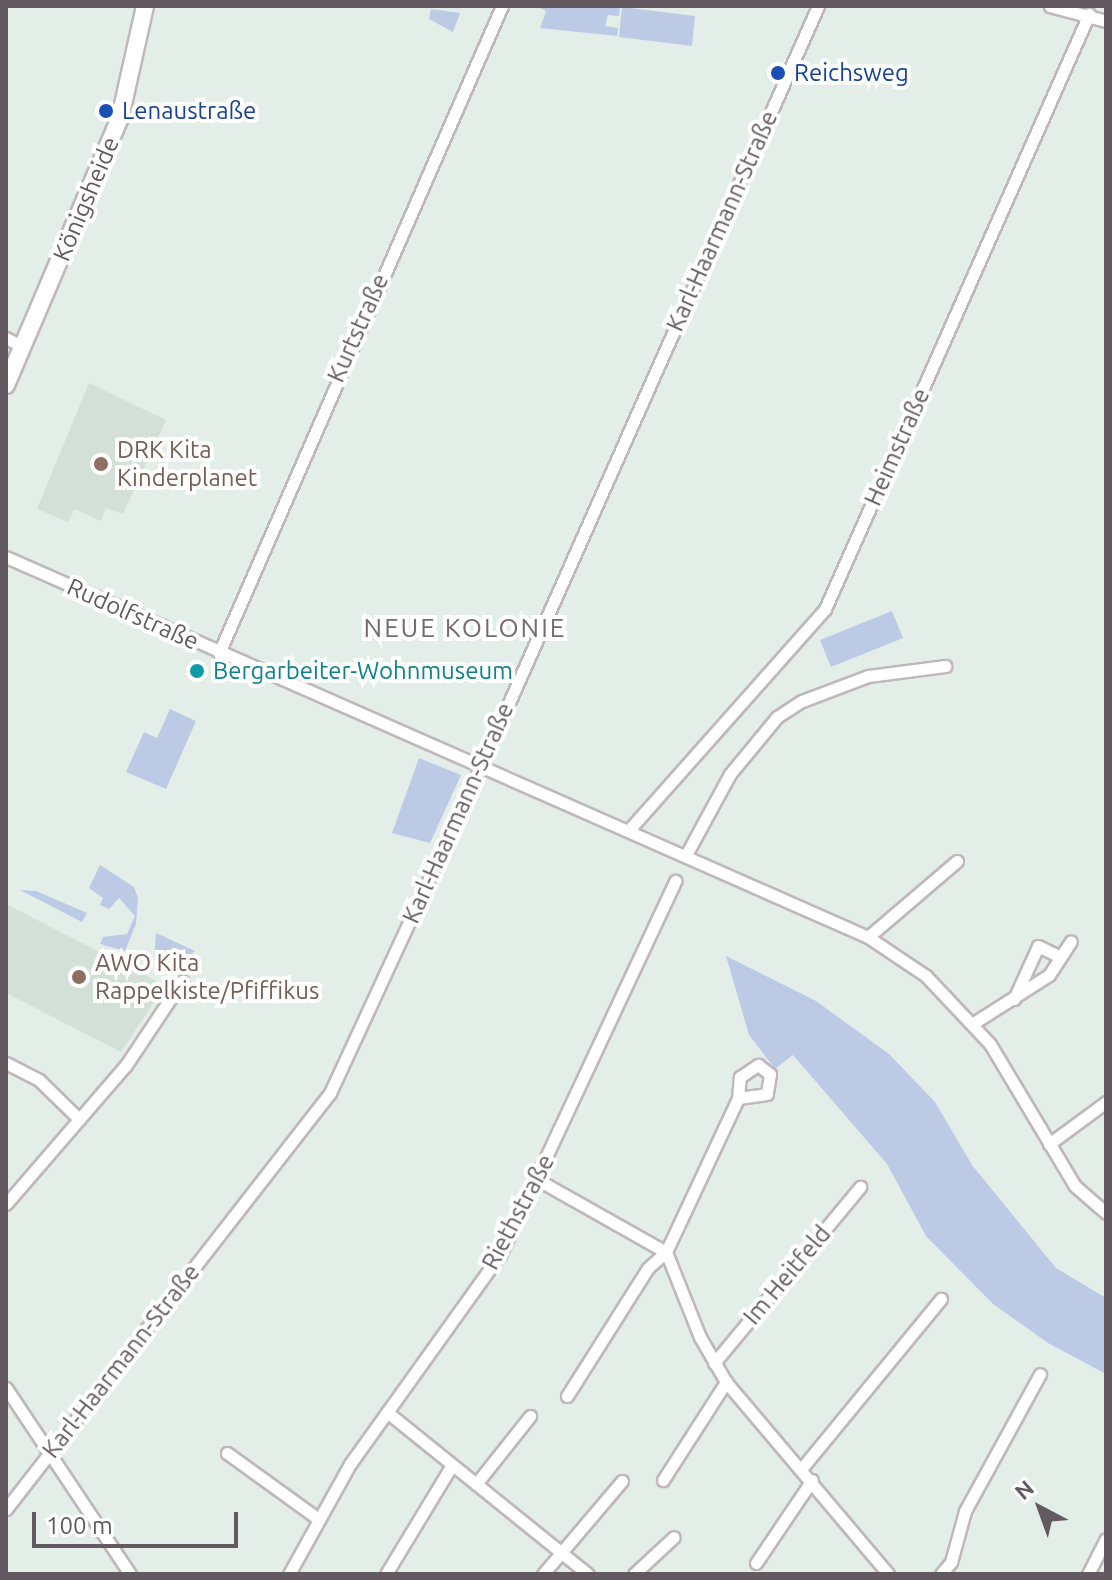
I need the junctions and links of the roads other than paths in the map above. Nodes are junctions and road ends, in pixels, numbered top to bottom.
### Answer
1 (145, 6) edge
2 (502, 6) edge
3 (818, 6) edge
4 (1050, 6) edge
5 (1089, 14) junction
6 (1106, 21) edge
7 (6, 338) edge
8 (23, 347) junction
9 (6, 385) edge
10 (6, 557) edge
11 (219, 653) junction
12 (945, 666) dead end
13 (480, 768) junction
14 (628, 831) junction
15 (686, 855) junction
16 (957, 861) dead end
17 (675, 881) dead end
18 (868, 937) junction
19 (1071, 941) dead end
20 (1061, 957) junction
21 (182, 981) dead end
22 (1012, 1002) junction
23 (972, 1024) junction
24 (6, 1063) edge
25 (738, 1098) dead end
26 (1106, 1102) edge
27 (79, 1119) junction
28 (1049, 1144) junction
29 (538, 1180) junction
30 (860, 1187) dead end
31 (6, 1204) edge
32 (1106, 1213) edge
33 (666, 1252) junction
34 (941, 1299) dead end
35 (714, 1363) junction
36 (1040, 1374) dead end
37 (726, 1382) junction
38 (6, 1388) edge
39 (567, 1396) dead end
40 (387, 1412) junction
41 (530, 1416) dead end
42 (227, 1453) dead end
43 (49, 1456) junction
44 (452, 1465) junction
45 (802, 1468) junction
46 (663, 1480) dead end
47 (812, 1480) junction
48 (622, 1481) dead end
49 (476, 1484) junction
50 (6, 1509) edge
51 (317, 1518) junction
52 (674, 1537) dead end
53 (1106, 1539) edge
54 (558, 1552) junction
55 (756, 1563) dead end
56 (130, 1574) edge
57 (289, 1574) edge
58 (386, 1574) edge
59 (543, 1574) edge
60 (588, 1574) edge
61 (634, 1574) edge
62 (888, 1574) edge
63 (941, 1574) edge
64 (1088, 1574) edge

1 - 8 main road, Königsheide
2 - 11 street, Kurtstraße
3 - 13 street, Karl-Haarmann-Straße
4 - 5 street
5 - 6 street
5 - 14 street, Heimstraße
7 - 8 street
8 - 9 main road, Königsheide
10 - 11 street, Rudolfstraße
11 - 13 street, Rudolfstraße
12 - 15 street
13 - 14 street
13 - 43 street, Karl-Haarmann-Straße
14 - 15 street
15 - 18 street
16 - 18 street
17 - 29 street, Riethstraße
18 - 23 street
19 - 20 street
20 - 22 street
20 - 22 street
21 - 27 street
22 - 23 street
23 - 28 street
24 - 27 street
25 - 33 street
26 - 28 street
27 - 31 street
28 - 32 street
29 - 33 street
29 - 40 street, Riethstraße
30 - 35 street, Im Heitfeld
33 - 35 street
33 - 39 street
34 - 45 street
35 - 37 street
36 - 63 street
37 - 45 street
37 - 46 street
38 - 43 street
40 - 44 street
40 - 51 street, Riethstraße
41 - 49 street
42 - 51 street
43 - 50 street, Karl-Haarmann-Straße
43 - 56 street
44 - 49 street
44 - 58 street
45 - 47 street
47 - 55 street
47 - 62 street
48 - 54 street
49 - 54 street
51 - 57 street, Riethstraße
52 - 61 street
53 - 64 street
54 - 59 street
54 - 60 street

